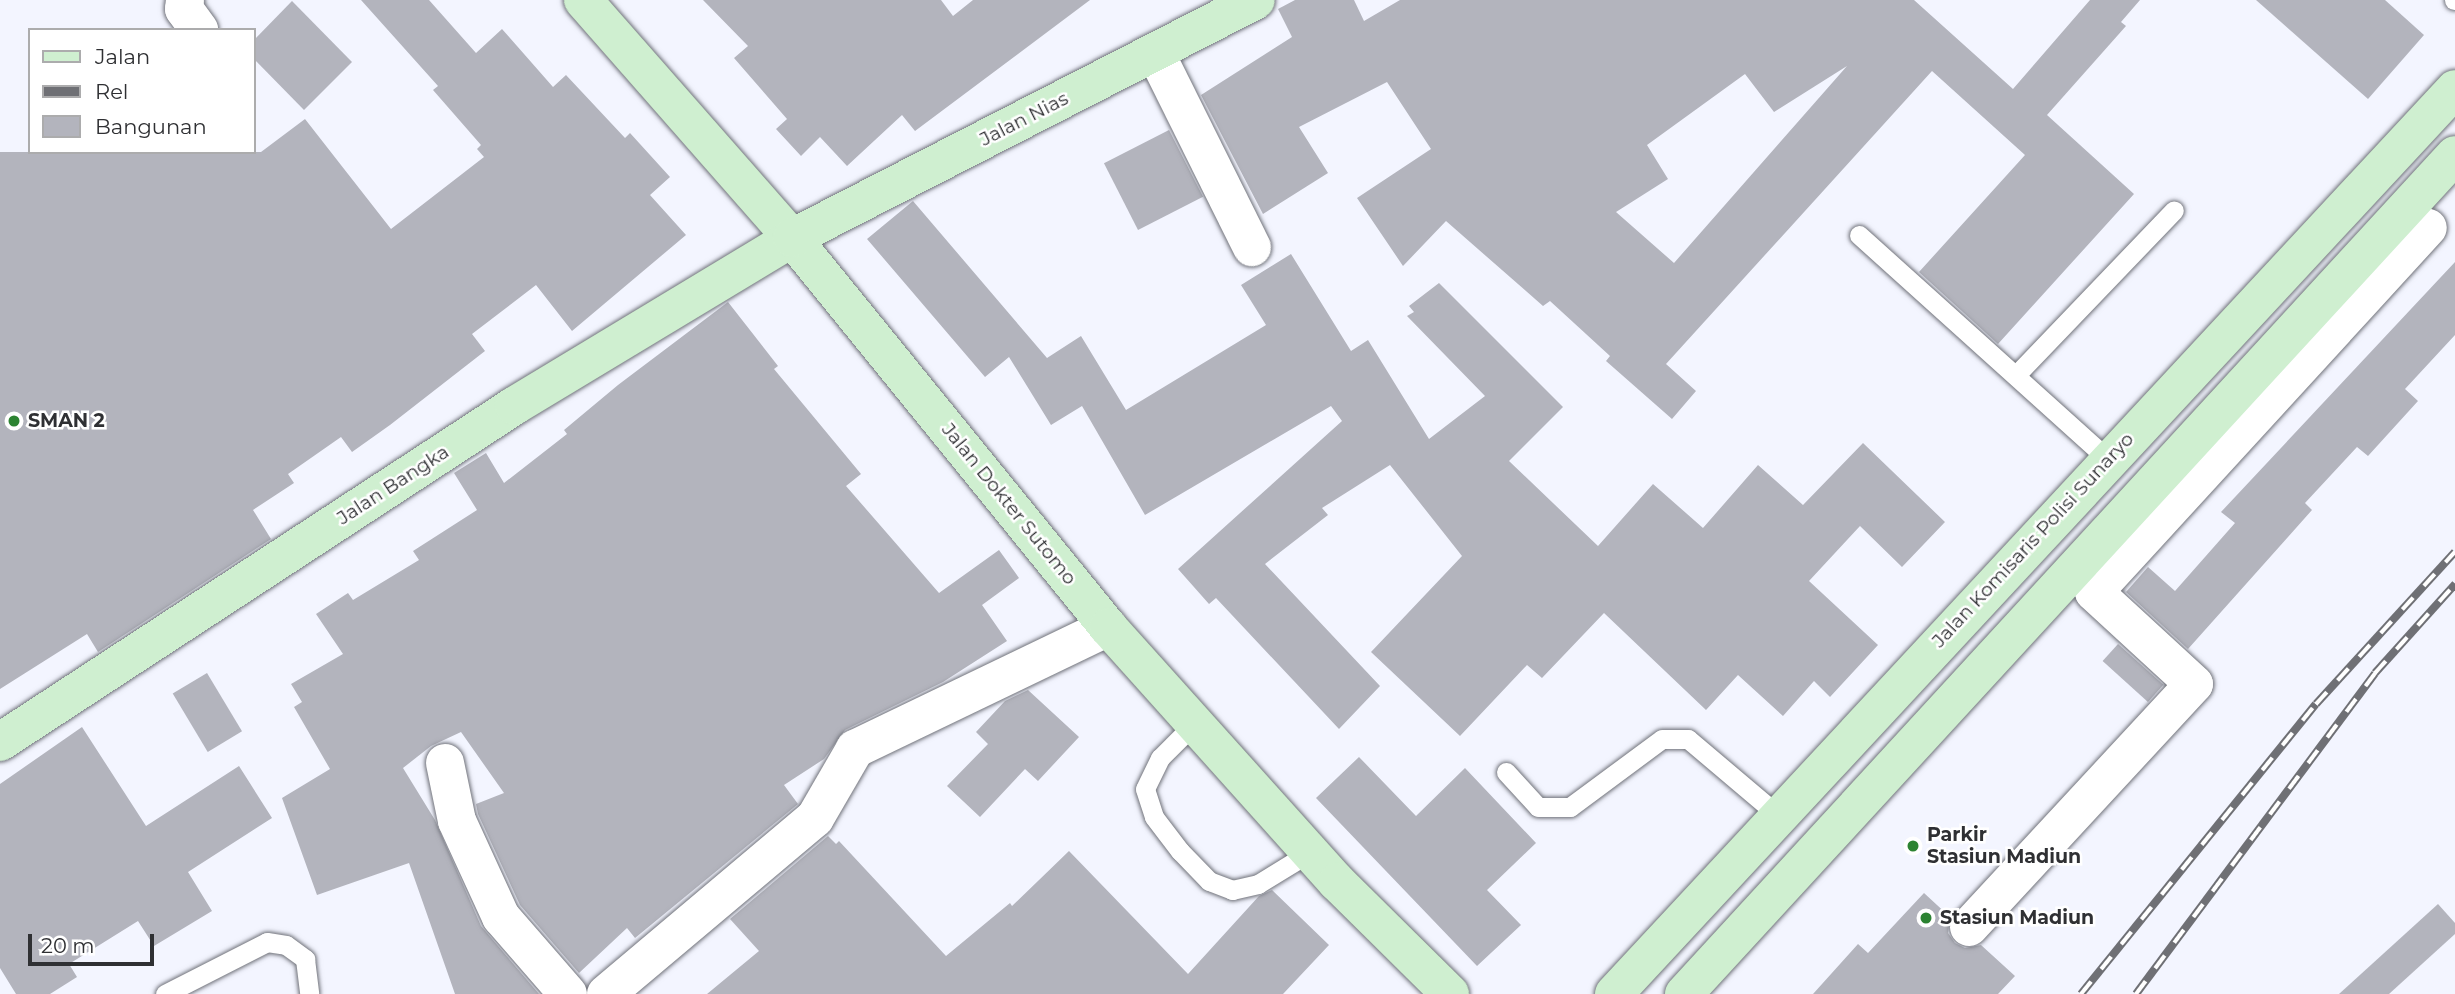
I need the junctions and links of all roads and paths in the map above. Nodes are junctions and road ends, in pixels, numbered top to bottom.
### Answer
1 (185, 0) edge
2 (583, 0) edge
3 (1256, 0) edge
4 (197, 28) edge
5 (1155, 52) junction
6 (2455, 89) edge
7 (2455, 155) edge
8 (2174, 210) dead end
9 (2428, 229) dead end
10 (1859, 235) dead end
11 (792, 238) junction
12 (1252, 247) dead end
13 (2250, 305) junction
14 (2285, 337) junction
15 (2016, 375) junction
16 (2109, 460) junction
17 (1108, 627) junction
18 (1195, 723) junction
19 (0, 742) edge
20 (445, 764) dead end
21 (1506, 772) dead end
22 (1778, 815) junction
23 (1750, 845) junction
24 (1310, 852) junction
25 (1788, 877) junction
26 (1969, 927) dead end
27 (165, 994) edge
28 (309, 994) edge
29 (568, 994) edge
30 (606, 994) edge
31 (1450, 994) edge
32 (1614, 994) edge
33 (1684, 994) edge

1 - 4 street
2 - 11 main road, Jalan Dokter Sutomo
3 - 5 main road, Jalan Nias
5 - 11 main road, Jalan Nias
5 - 12 street
6 - 13 main road, Jalan Komisaris Polisi Sunaryo
7 - 14 main road
8 - 15 lane
9 - 26 street
10 - 15 lane
11 - 17 main road, Jalan Dokter Sutomo
11 - 19 main road, Jalan Bangka
13 - 14 main road
13 - 16 main road, Jalan Komisaris Polisi Sunaryo
14 - 25 main road
15 - 16 lane
16 - 22 main road, Jalan Komisaris Polisi Sunaryo
17 - 18 main road, Jalan Dokter Sutomo
17 - 30 street
18 - 24 main road, Jalan Dokter Sutomo
18 - 24 lane
20 - 29 street
21 - 22 lane
22 - 23 main road, Jalan Komisaris Polisi Sunaryo
23 - 25 main road
23 - 32 main road, Jalan Komisaris Polisi Sunaryo
24 - 31 main road, Jalan Dokter Sutomo
25 - 33 main road
27 - 28 lane

